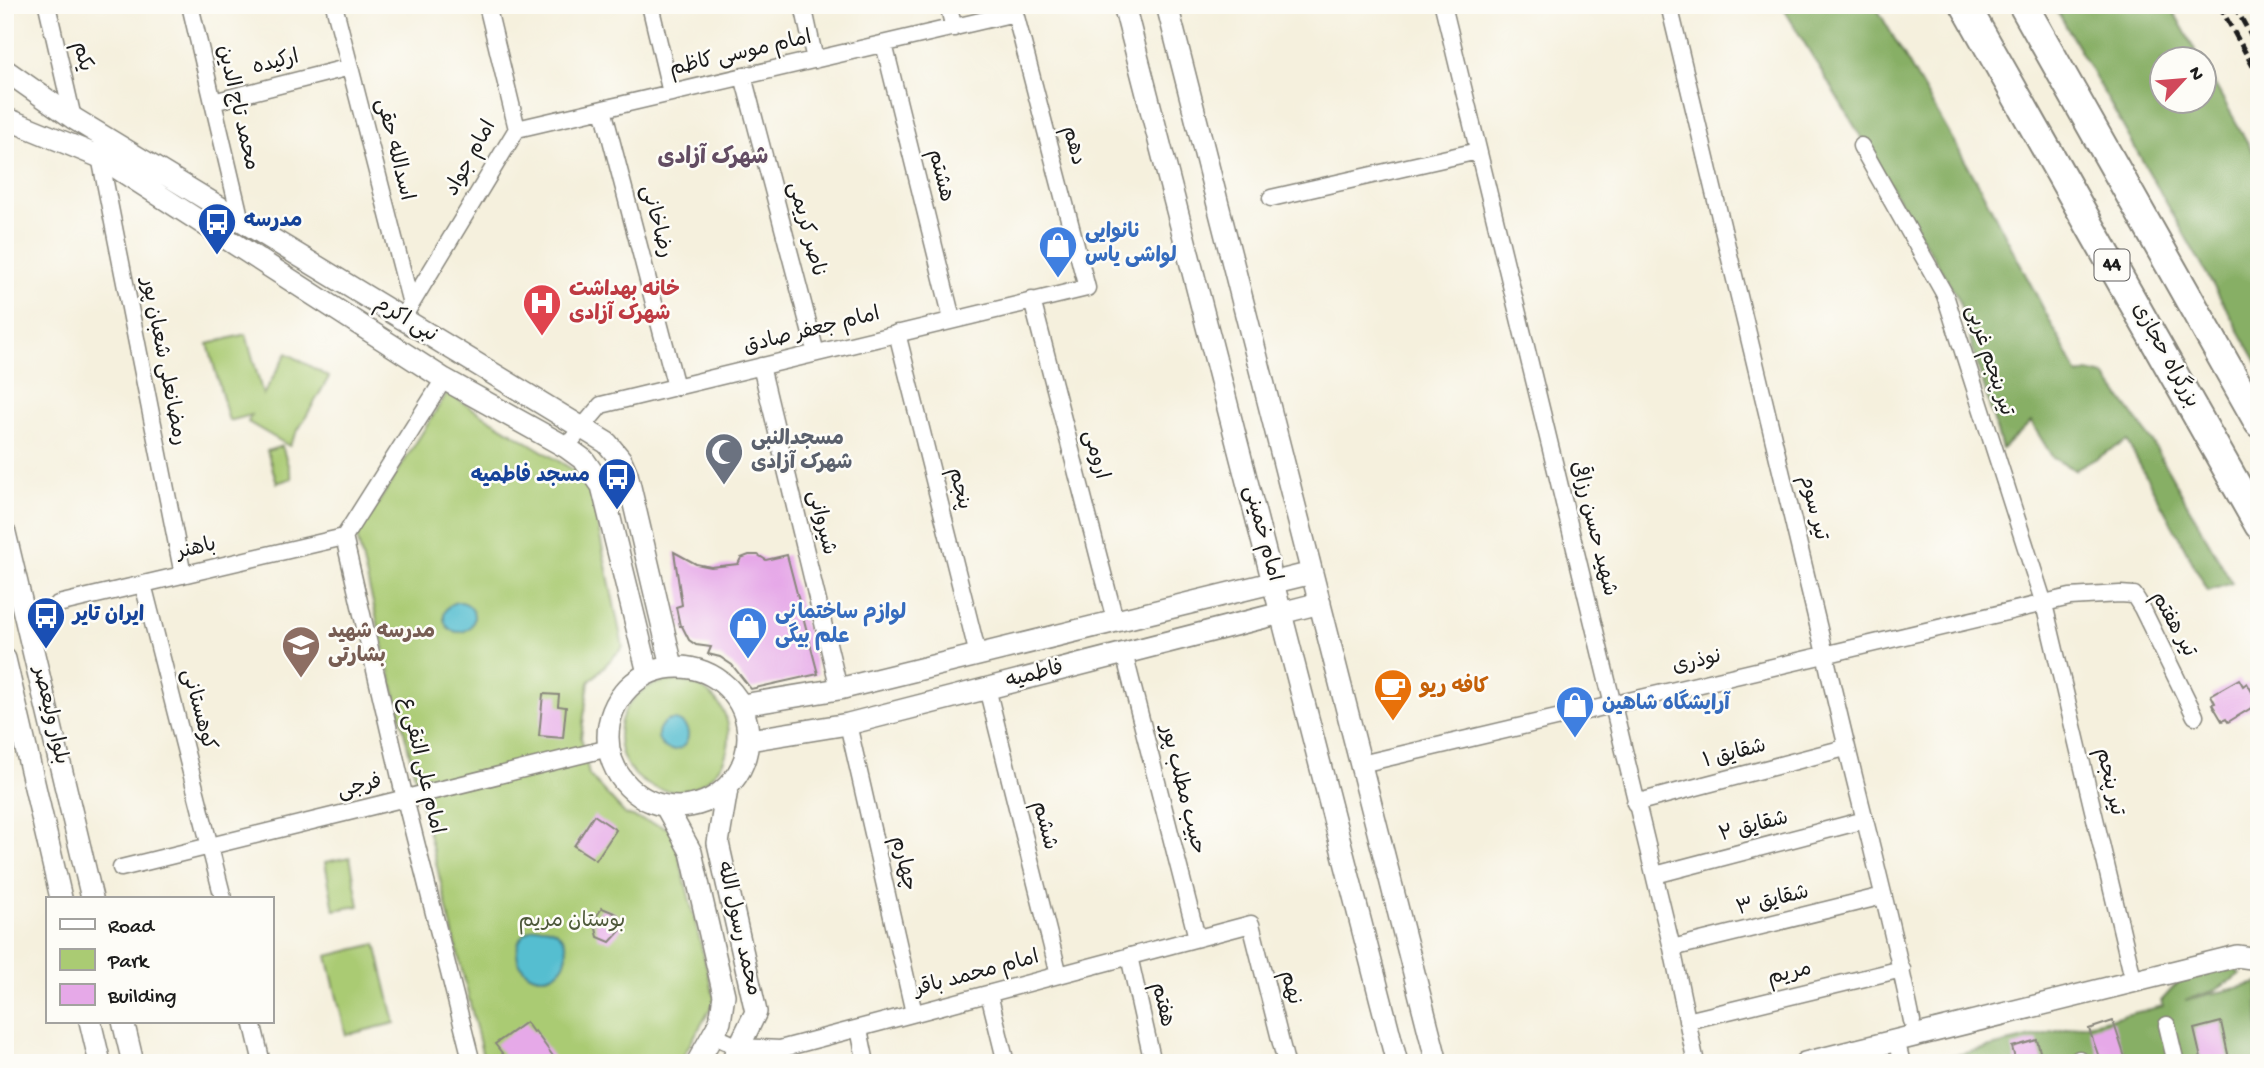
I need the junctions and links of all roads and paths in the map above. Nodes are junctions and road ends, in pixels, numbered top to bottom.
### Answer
1 (47, 5) edge
2 (190, 5) edge
3 (334, 5) edge
4 (487, 5) edge
5 (650, 5) edge
6 (803, 5) edge
7 (948, 5) edge
8 (1124, 5) edge
9 (1167, 5) edge
10 (1443, 5) edge
11 (1670, 5) edge
12 (1965, 5) edge
13 (2023, 5) edge
14 (1015, 13) joint
15 (954, 27) junction
16 (884, 44) junction
17 (816, 60) junction
18 (350, 66) junction
19 (5, 71) edge
20 (743, 76) junction
21 (671, 93) junction
22 (213, 102) junction
23 (603, 109) junction
24 (5, 118) edge
25 (73, 118) junction
26 (517, 129) junction
27 (1861, 146) dead end
28 (1478, 151) junction
29 (100, 157) junction
30 (1271, 198) dead end
31 (241, 221) junction
32 (1087, 288) joint
33 (1032, 300) junction
34 (406, 312) junction
35 (952, 319) junction
36 (897, 333) junction
37 (816, 353) junction
38 (761, 366) junction
39 (444, 379) junction
40 (676, 387) junction
41 (2259, 423) edge
42 (583, 427) junction
43 (566, 447) junction
44 (2259, 525) edge
45 (5, 533) edge
46 (344, 537) junction
47 (1312, 573) junction
48 (183, 575) junction
49 (1273, 583) junction
50 (143, 584) junction
51 (1320, 603) junction
52 (58, 604) dead end
53 (2044, 604) junction
54 (1282, 612) junction
55 (1115, 620) junction
56 (1124, 653) junction
57 (1825, 654) junction
58 (978, 655) junction
59 (5, 659) edge
60 (672, 666) junction
61 (648, 673) junction
62 (987, 688) junction
63 (839, 689) junction
64 (742, 705) junction
65 (1613, 705) junction
66 (2196, 716) dead end
67 (848, 724) junction
68 (749, 740) junction
69 (608, 748) junction
70 (1845, 748) junction
71 (1361, 764) junction
72 (727, 789) junction
73 (405, 799) junction
74 (1636, 803) junction
75 (666, 807) junction
76 (1865, 820) junction
77 (211, 847) junction
78 (121, 868) dead end
79 (1655, 875) junction
80 (1883, 896) junction
81 (61, 897) edge
82 (92, 897) edge
83 (223, 897) edge
84 (1251, 924) joint
85 (1197, 938) junction
86 (1672, 948) junction
87 (1129, 956) junction
88 (2259, 958) edge
89 (1902, 969) junction
90 (2131, 970) dead end
91 (1059, 975) junction
92 (989, 994) junction
93 (914, 1013) junction
94 (1687, 1021) junction
95 (1912, 1021) dead end
96 (90, 1023) edge
97 (123, 1023) edge
98 (252, 1023) edge
99 (2167, 1025) dead end
100 (859, 1029) junction
101 (714, 1036) junction
102 (1896, 1040) junction
103 (735, 1055) edge
104 (100, 1063) edge
105 (133, 1063) edge
106 (262, 1063) edge
107 (472, 1063) edge
108 (696, 1063) edge
109 (866, 1063) edge
110 (1006, 1063) edge
111 (1153, 1063) edge
112 (1286, 1063) edge
113 (1398, 1063) edge
114 (1437, 1063) edge
115 (1696, 1063) edge
116 (1805, 1063) edge
117 (1902, 1063) edge
118 (2176, 1063) edge

1 - 25 street, یکم
2 - 22 street, محمد تاج الدین
3 - 18 street, اسدالله حقی
4 - 26 street, امام جواد
5 - 21 street
6 - 17 street
7 - 15 street
8 - 49 street, امام خمینی
9 - 47 street, امام خمینی
10 - 28 street, شهید حسن رزاقی
11 - 57 street, تیر سوم
12 - 44 highway, بزرگراه حجازی / 44
13 - 41 highway, 44
14 - 15 street, امام موسی کاظم
14 - 32 street, دهم
15 - 16 street, امام موسی کاظم
16 - 17 street, امام موسی کاظم
16 - 35 street, هشتم
17 - 20 street, امام موسی کاظم
18 - 22 street, ارکیده
18 - 34 street, اسدالله حقی
19 - 25 street, نبی اکرم
20 - 21 street, امام موسی کاظم
20 - 37 street, ناصر کریمی
21 - 23 street, امام موسی کاظم
22 - 31 street, محمد تاج الدین
23 - 26 street, امام موسی کاظم
23 - 40 street, رضاخانی
24 - 29 street, نبی اکرم
25 - 31 street, نبی اکرم
26 - 34 street, امام جواد
27 - 53 street, تیر پنجم غربی
28 - 30 street
28 - 65 street, شهید حسن رزاقی
29 - 39 street, نبی اکرم
29 - 48 street, رمضانعلی شعبان پور
31 - 34 street, نبی اکرم
32 - 33 street, امام جعفر صادق
33 - 35 street, امام جعفر صادق
33 - 55 street, ارومی
34 - 42 street, نبی اکرم
35 - 36 street, امام جعفر صادق
36 - 37 street, امام جعفر صادق
36 - 58 street, پنجم
37 - 38 street, امام جعفر صادق
38 - 40 street, امام جعفر صادق
38 - 63 street, شیروانی
39 - 43 street, نبی اکرم
39 - 46 street
40 - 42 street, امام جعفر صادق
42 - 43 street, امام جعفر صادق
42 - 60 street, نبی اکرم
43 - 61 street, نبی اکرم
45 - 82 street, بلوار ولیعصر
46 - 48 street, باهنر
46 - 73 street, امام علی النقی ع
47 - 49 street, فاطمیه
47 - 51 street, امام خمینی
48 - 50 street, باهنر
49 - 54 street, امام خمینی
49 - 55 street, فاطمیه
50 - 52 street, باهنر
50 - 77 street, کوهستانی
51 - 54 street, فاطمیه
51 - 71 street, امام خمینی
53 - 57 street, نوذری
53 - 66 street, تیر هفتم
53 - 90 street, تیر پنجم
54 - 56 street, فاطمیه
54 - 113 street, امام خمینی
55 - 58 street, فاطمیه
56 - 62 street, فاطمیه
56 - 85 street, حبیب مطلب پور
57 - 65 street, نوذری
57 - 70 street, تیر سوم
58 - 63 street, فاطمیه
59 - 81 street, بلوار ولیعصر
60 - 61 street
60 - 64 street
61 - 69 street
62 - 67 street, فاطمیه
62 - 91 street, ششم
63 - 64 street, فاطمیه
64 - 68 street, محمد رسول الله
65 - 71 street, نوذری
65 - 74 street, شهید حسن رزاقی
67 - 68 street, فاطمیه
67 - 93 street, چهارم
68 - 72 street, محمد رسول الله
69 - 73 street, فرجی
69 - 75 street
70 - 74 street, شقایق ۱
70 - 76 street, تیر سوم
71 - 114 street, امام خمینی
72 - 75 street, محمد رسول الله
72 - 103 street, محمد رسول الله
73 - 77 street, فرجی
73 - 107 street, امام علی النقی ع
74 - 79 street, شهید حسن رزاقی
75 - 101 street, محمد رسول الله
76 - 79 street, شقایق ۲
76 - 80 street, تیر سوم
77 - 78 street, فرجی
77 - 83 street, کوهستانی
79 - 86 street, شهید حسن رزاقی
80 - 86 street, شقایق ۳
80 - 89 street, تیر سوم
84 - 85 street, امام محمد باقر
84 - 112 street, نهم
85 - 87 street, امام محمد باقر
86 - 94 street, شهید حسن رزاقی
87 - 91 street, امام محمد باقر
87 - 111 street, هفتم
88 - 102 street
89 - 94 street, مریم
89 - 95 street, تیر سوم
91 - 92 street, امام محمد باقر
92 - 93 street, امام محمد باقر
92 - 110 street
93 - 100 street, امام محمد باقر
94 - 115 street, شهید حسن رزاقی
96 - 104 street
97 - 105 street
98 - 106 street
99 - 118 street
100 - 103 street, امام محمد باقر
100 - 109 street
101 - 103 street, امام محمد باقر
101 - 108 street, محمد رسول الله
102 - 116 street
102 - 117 street

